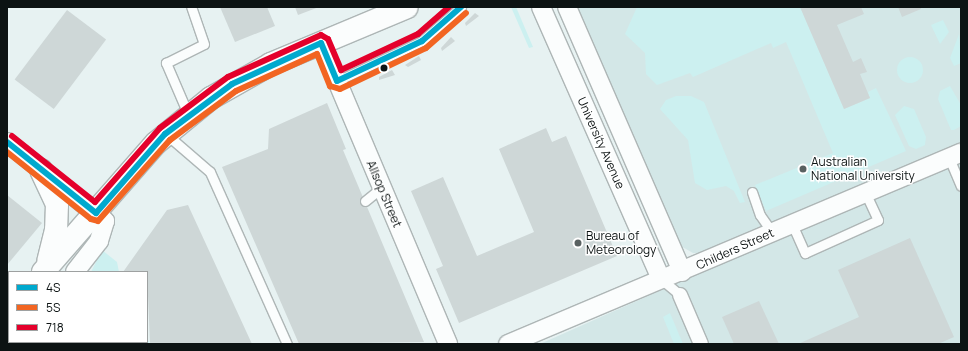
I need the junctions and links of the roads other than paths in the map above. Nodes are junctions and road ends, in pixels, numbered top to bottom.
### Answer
1 (191, 7) edge
2 (407, 7) edge
3 (461, 7) edge
4 (541, 7) edge
5 (567, 7) edge
6 (321, 43) junction
7 (337, 81) junction
8 (188, 114) junction
9 (165, 134) junction
10 (7, 142) edge
11 (955, 156) edge
12 (42, 170) junction
13 (961, 186) edge
14 (381, 188) junction
15 (752, 192) dead end
16 (865, 192) junction
17 (365, 201) dead end
18 (96, 213) junction
19 (792, 224) junction
20 (772, 232) junction
21 (42, 271) edge
22 (43, 271) edge
23 (60, 271) edge
24 (76, 271) edge
25 (682, 272) junction
26 (661, 279) junction
27 (680, 295) joint
28 (513, 343) edge
29 (287, 344) edge
30 (448, 344) edge
31 (701, 344) edge

1 - 8 lane
2 - 6 street
3 - 7 lane
4 - 26 street, University Avenue
5 - 25 street, University Avenue
6 - 7 street, Allsop Street
6 - 8 street
7 - 14 street, Allsop Street
8 - 9 street
9 - 18 street
9 - 29 lane
10 - 12 street
11 - 13 lane
11 - 16 street, Childers Street
12 - 18 street
12 - 21 street
14 - 17 lane
14 - 30 street, Allsop Street
15 - 20 lane
16 - 19 street, Childers Street
16 - 19 lane
18 - 22 street
18 - 23 street
18 - 24 street
19 - 20 street, Childers Street
20 - 25 street, Childers Street
25 - 26 street, Childers Street
26 - 27 lane
26 - 28 street, Childers Street
27 - 31 street

